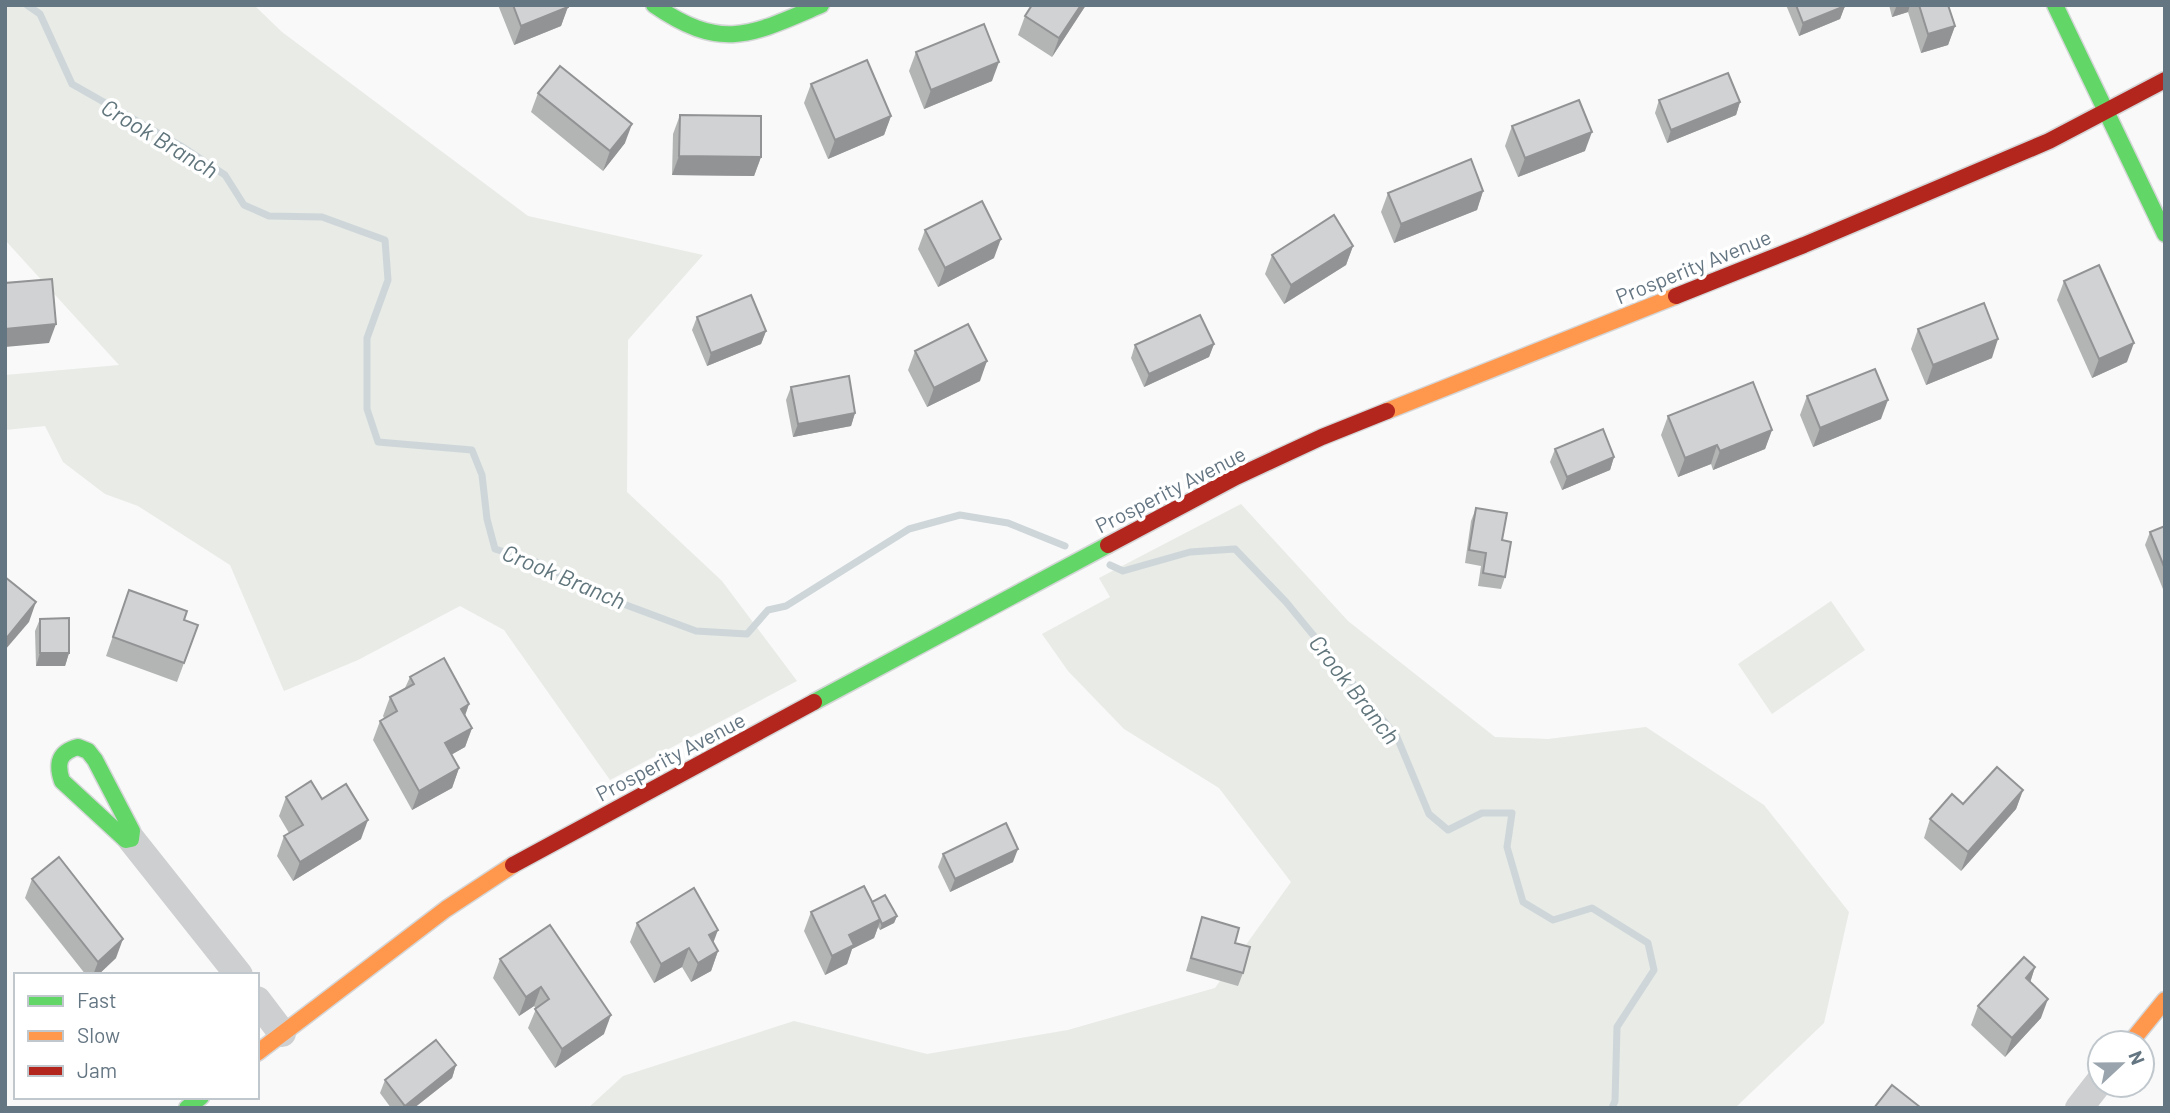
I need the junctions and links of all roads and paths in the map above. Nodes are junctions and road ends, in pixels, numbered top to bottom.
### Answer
1 (654, 5) edge
2 (821, 5) edge
3 (2055, 5) edge
4 (2165, 80) edge
5 (2106, 113) junction
6 (2165, 234) edge
7 (131, 839) junction
8 (237, 973) edge
9 (2165, 1000) edge
10 (259, 1003) edge
11 (2141, 1029) edge
12 (282, 1033) junction
13 (259, 1051) edge

1 - 2 main road
3 - 5 main road
4 - 5 main road, Prosperity Avenue
5 - 6 main road
5 - 12 main road, Prosperity Avenue
7 - 7 main road
7 - 8 street
9 - 11 main road
10 - 12 street
12 - 13 main road, Prosperity Avenue

